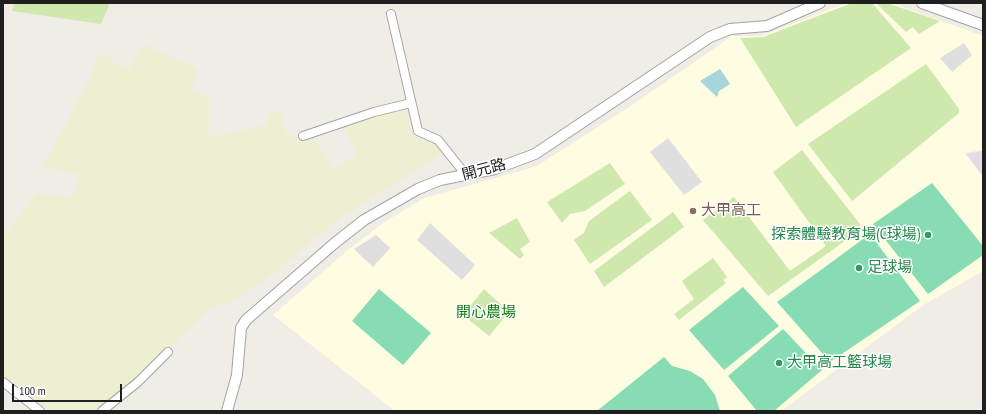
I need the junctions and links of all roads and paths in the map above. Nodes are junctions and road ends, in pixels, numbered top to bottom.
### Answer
1 (820, 3) edge
2 (922, 3) edge
3 (391, 14) dead end
4 (983, 25) edge
5 (411, 103) junction
6 (303, 136) dead end
7 (466, 175) junction
8 (168, 352) dead end
9 (3, 382) edge
10 (40, 411) edge
11 (102, 411) edge
12 (227, 411) edge

1 - 7 street, 開元路
2 - 4 street
3 - 5 street
5 - 6 street
5 - 7 street
7 - 12 street, 開元路
8 - 11 street
9 - 10 street

